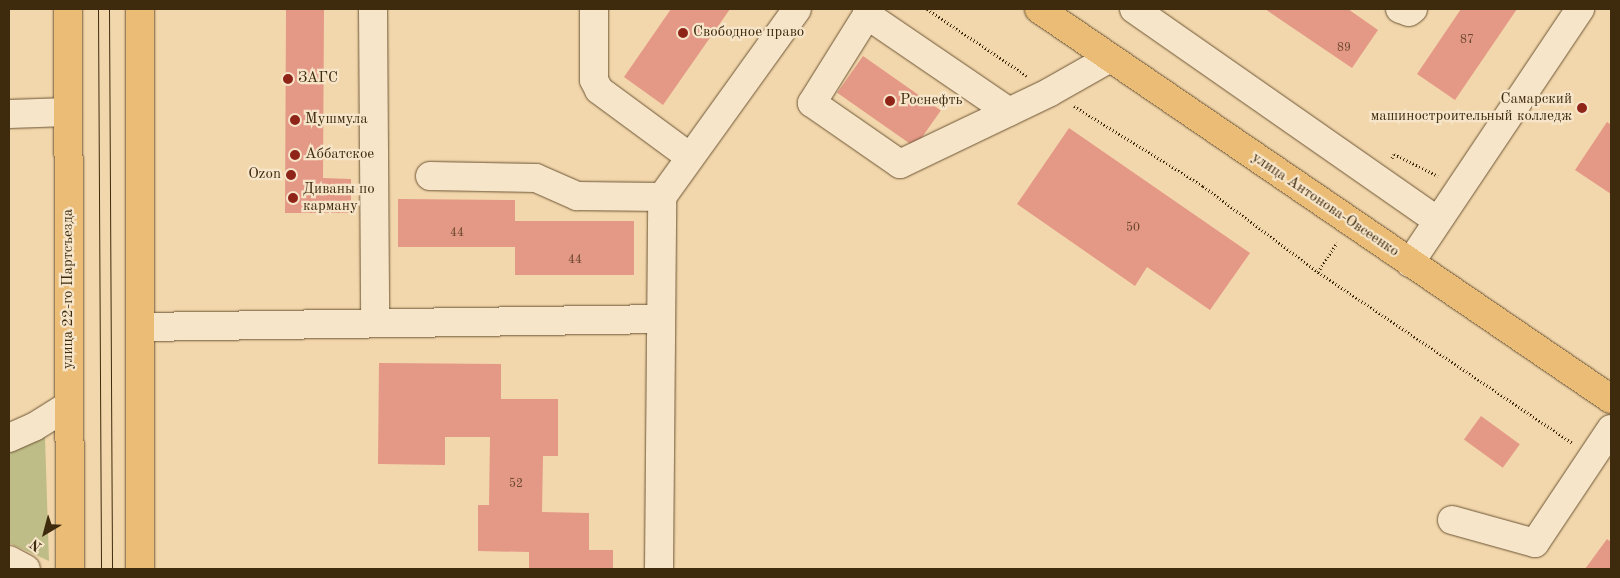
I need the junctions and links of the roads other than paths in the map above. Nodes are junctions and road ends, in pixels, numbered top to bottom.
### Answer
1 (68, 9) edge
2 (140, 9) edge
3 (373, 9) edge
4 (594, 9) edge
5 (797, 9) edge
6 (1039, 9) edge
7 (1134, 9) edge
8 (1400, 9) edge
9 (1414, 9) edge
10 (1580, 9) edge
11 (867, 12) edge
12 (1110, 58) junction
13 (68, 112) junction
14 (1008, 112) junction
15 (9, 114) edge
16 (690, 157) junction
17 (430, 176) dead end
18 (662, 197) junction
19 (1437, 220) junction
20 (1410, 263) junction
21 (661, 319) junction
22 (375, 323) junction
23 (142, 327) junction
24 (1611, 399) edge
25 (68, 406) junction
26 (1611, 429) edge
27 (9, 438) edge
28 (1452, 520) dead end
29 (9, 560) edge
30 (26, 569) edge
31 (70, 569) edge
32 (140, 569) edge
33 (659, 569) edge

1 - 13 main road, улица 22-го Партсъезда
2 - 23 main road
3 - 22 street
4 - 16 street
5 - 16 street
6 - 12 main road, улица Антонова-Овсеенко
7 - 19 street
8 - 9 street
10 - 19 street
11 - 14 street
11 - 14 street
12 - 14 street
12 - 20 main road, улица Антонова-Овсеенко
13 - 15 street
13 - 25 main road, улица 22-го Партсъезда
16 - 18 street
17 - 18 street
18 - 21 street
19 - 20 street
20 - 24 main road, улица Антонова-Овсеенко
21 - 22 street
21 - 33 street
22 - 23 street
23 - 32 main road
25 - 27 street
25 - 31 main road, улица 22-го Партсъезда
26 - 28 street
29 - 30 street

